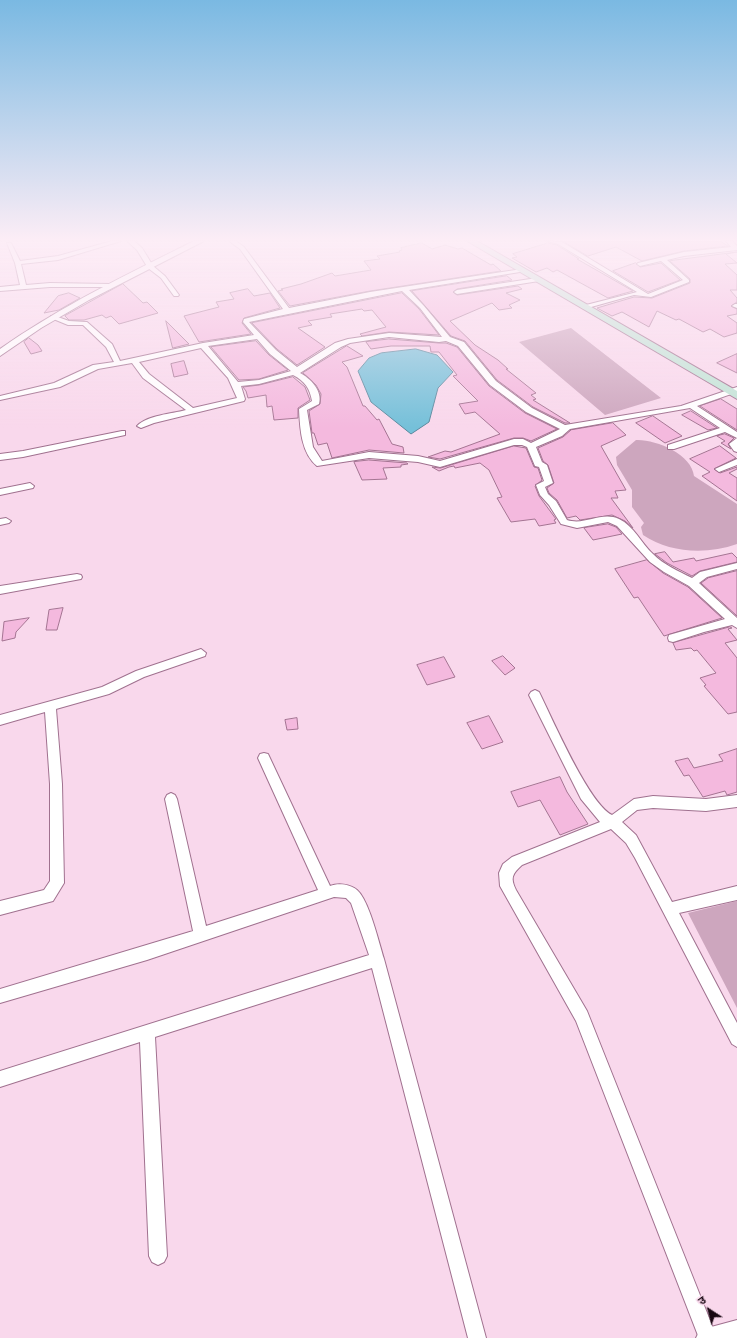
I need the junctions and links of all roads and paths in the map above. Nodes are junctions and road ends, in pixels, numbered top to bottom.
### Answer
1 (78, 303) edge
2 (282, 303) edge
3 (328, 303) edge
4 (418, 303) edge
5 (578, 303) edge
6 (597, 303) edge
7 (584, 307) junction
8 (288, 311) junction
9 (53, 317) junction
10 (260, 336) junction
11 (447, 339) junction
12 (203, 345) junction
13 (0, 353) edge
14 (134, 361) junction
15 (118, 363) junction
16 (294, 373) junction
17 (237, 384) junction
18 (734, 392) edge
19 (0, 398) edge
20 (690, 405) junction
21 (190, 409) dead end
22 (142, 426) dead end
23 (567, 428) junction
24 (726, 429) junction
25 (122, 433) dead end
26 (737, 436) edge
27 (737, 441) edge
28 (531, 446) junction
29 (671, 448) dead end
30 (737, 448) edge
31 (0, 456) edge
32 (737, 462) edge
33 (719, 469) dead end
34 (30, 486) dead end
35 (0, 492) edge
36 (737, 566) edge
37 (77, 576) dead end
38 (693, 583) junction
39 (0, 590) edge
40 (735, 622) edge
41 (673, 638) dead end
42 (201, 653) dead end
43 (535, 695) dead end
44 (50, 706) junction
45 (0, 720) edge
46 (264, 758) dead end
47 (170, 799) dead end
48 (737, 801) edge
49 (614, 822) junction
50 (737, 893) edge
51 (327, 894) junction
52 (0, 908) edge
53 (669, 909) junction
54 (201, 935) junction
55 (377, 959) junction
56 (0, 996) edge
57 (147, 1032) junction
58 (737, 1039) edge
59 (0, 1079) edge
60 (158, 1256) dead end
61 (737, 1332) edge
62 (477, 1338) edge
63 (708, 1338) edge

1 - 9 street
2 - 8 street
3 - 8 street
4 - 11 street
5 - 7 main road
6 - 7 street
7 - 18 main road
8 - 10 street
9 - 13 street
9 - 15 street
10 - 12 street
10 - 16 street
11 - 16 street
11 - 23 street
12 - 14 street
12 - 17 street
14 - 15 street
14 - 21 street
15 - 19 street
16 - 17 street
16 - 28 street
17 - 22 street
18 - 20 street
20 - 23 street
20 - 24 street
23 - 28 street
24 - 26 street
24 - 29 street
25 - 31 street
27 - 30 street
28 - 38 street
32 - 33 street
34 - 35 street
36 - 38 street
37 - 39 street
38 - 40 street
40 - 41 street
42 - 44 street
43 - 49 street
44 - 45 street
44 - 52 street
46 - 51 street
47 - 54 street
48 - 49 street
49 - 53 street
49 - 63 street
50 - 53 street
51 - 54 street
51 - 55 street
53 - 58 street
54 - 56 street
55 - 57 street
55 - 62 street
57 - 59 street
57 - 60 street
61 - 63 street

